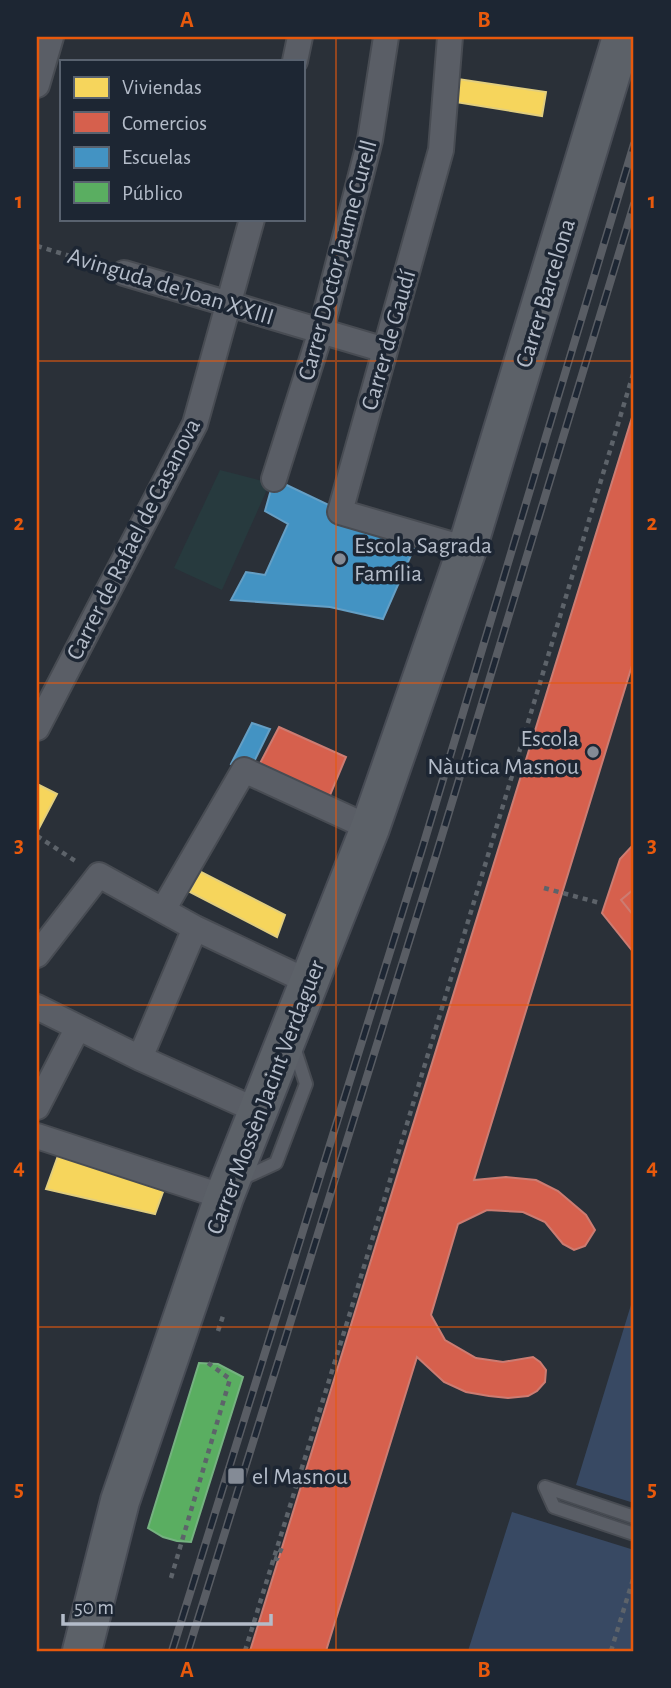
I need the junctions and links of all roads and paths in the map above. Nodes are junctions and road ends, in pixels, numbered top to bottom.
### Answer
1 (51, 37) edge
2 (300, 37) edge
3 (386, 37) edge
4 (450, 37) edge
5 (622, 37) edge
6 (295, 60) edge
7 (37, 85) edge
8 (252, 220) edge
9 (37, 246) edge
10 (124, 273) joint
11 (227, 304) junction
12 (321, 331) junction
13 (385, 349) junction
14 (634, 371) edge
15 (274, 479) dead end
16 (467, 549) junction
17 (37, 728) edge
18 (370, 828) junction
19 (37, 836) edge
20 (99, 875) junction
21 (544, 888) dead end
22 (600, 904) dead end
23 (163, 910) junction
24 (195, 928) junction
25 (37, 955) edge
26 (309, 982) junction
27 (37, 1007) edge
28 (289, 1032) junction
29 (74, 1035) dead end
30 (140, 1058) junction
31 (37, 1107) edge
32 (258, 1111) junction
33 (37, 1136) edge
34 (227, 1191) junction
35 (224, 1313) dead end
36 (218, 1331) dead end
37 (208, 1363) dead end
38 (634, 1517) edge
39 (634, 1534) edge
40 (282, 1547) dead end
41 (274, 1558) junction
42 (634, 1576) edge
43 (171, 1578) dead end
44 (82, 1651) edge
45 (245, 1651) edge
46 (611, 1651) edge

1 - 7 street
2 - 6 street
3 - 12 street, Carrer Doctor Jaume Curell
4 - 13 street, Carrer de Gaudí
5 - 16 main road, Carrer Barcelona
8 - 11 street, Carrer de Rafael de Casanova
9 - 10 path, Avinguda de Joan XXIII
10 - 11 street, Avinguda de Joan XXIII
11 - 12 street, Avinguda de Joan XXIII
11 - 17 street, Carrer de Rafael de Casanova
12 - 13 street, Avinguda de Joan XXIII
12 - 15 street, Carrer Doctor Jaume Curell
13 - 16 street, Carrer de Gaudí
14 - 41 path
16 - 18 main road, Carrer Mossèn Jacint Verdaguer
18 - 23 street
18 - 26 main road, Carrer Mossèn Jacint Verdaguer
19 - 20 path
20 - 23 street
20 - 25 street
21 - 22 path
23 - 24 street
24 - 26 street
24 - 30 street
26 - 28 main road, Carrer Mossèn Jacint Verdaguer
27 - 30 street
28 - 32 main road, Carrer Mossèn Jacint Verdaguer
28 - 34 lane
29 - 31 street
30 - 32 street
32 - 34 main road, Carrer Mossèn Jacint Verdaguer
33 - 34 street
34 - 44 main road, Carrer Mossèn Jacint Verdaguer
35 - 36 path
37 - 43 path
38 - 39 lane
40 - 41 path
41 - 45 path
42 - 46 path

